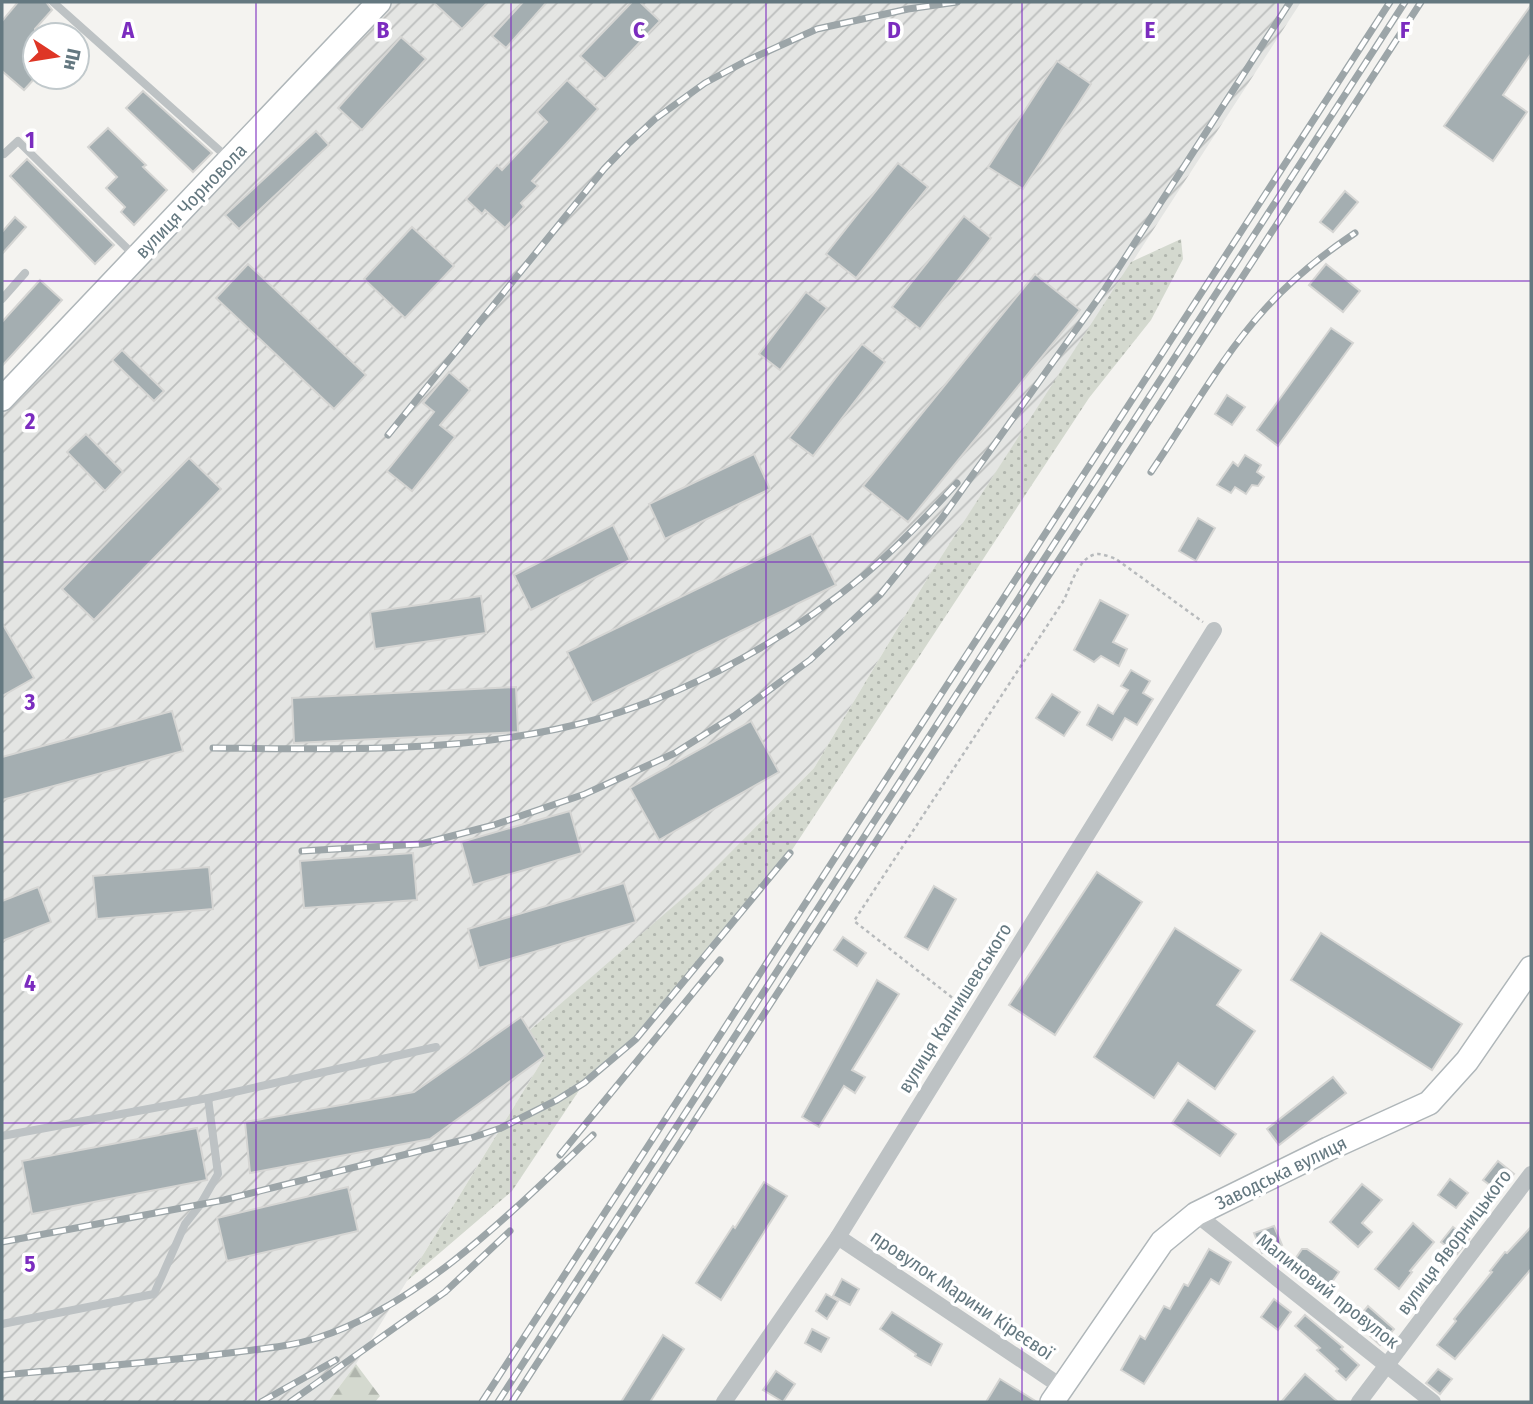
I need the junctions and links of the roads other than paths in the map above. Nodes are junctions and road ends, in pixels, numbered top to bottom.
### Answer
1 (53, 2) edge
2 (379, 2) edge
3 (4, 154) dead end
4 (230, 159) junction
5 (137, 257) junction
6 (25, 273) dead end
7 (2, 299) edge
8 (2, 399) edge
9 (1214, 631) road end
10 (1529, 977) edge
11 (436, 1047) dead end
12 (208, 1098) junction
13 (2, 1136) edge
14 (1531, 1174) edge
15 (1196, 1214) junction
16 (838, 1237) junction
17 (2, 1324) edge
18 (1387, 1364) junction
19 (1057, 1395) edge
20 (724, 1402) edge
21 (1359, 1402) edge
22 (1433, 1402) edge

1 - 4 lane
2 - 4 street, вулиця Чорновола
3 - 5 lane
4 - 5 street, вулиця Чорновола
5 - 8 street, вулиця Чорновола
6 - 7 lane
9 - 16 street, вулиця Калнишевського
10 - 15 street, Заводська вулиця
11 - 12 lane
12 - 13 lane
12 - 17 lane
14 - 18 street, вулиця Яворницького
15 - 18 street, Малиновий провулок
15 - 19 street, Заводська вулиця
16 - 19 street, провулок Марини Кіреєвої
16 - 20 street, вулиця Калнишевського
18 - 21 street, вулиця Яворницького
18 - 22 street, Малиновий провулок

